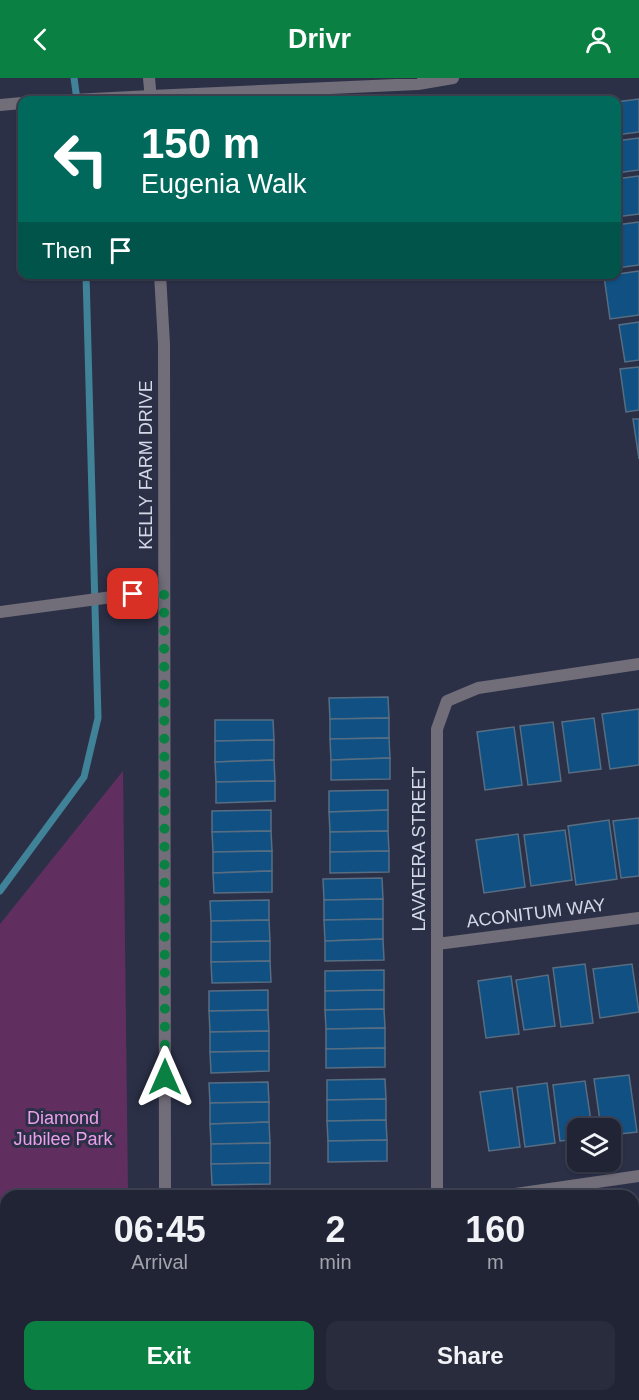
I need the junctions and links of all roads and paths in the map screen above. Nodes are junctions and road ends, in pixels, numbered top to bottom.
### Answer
1 (149, 78) edge
2 (453, 78) edge
3 (418, 81) edge
4 (151, 96) edge
5 (182, 96) edge
6 (18, 103) edge
7 (0, 105) edge
8 (160, 279) edge
9 (164, 590) junction
10 (0, 612) edge
11 (639, 664) edge
12 (639, 918) edge
13 (437, 944) junction
14 (639, 1176) edge
15 (165, 1190) edge
16 (437, 1190) edge
17 (542, 1190) edge

1 - 4 street
2 - 3 street
3 - 5 street
6 - 7 street
8 - 9 street, KELLY FARM DRIVE
9 - 10 street
9 - 15 street, KELLY FARM DRIVE
11 - 13 street, LAVATERA STREET
12 - 13 street, ACONITUM WAY
13 - 16 street, LAVATERA STREET
14 - 17 street

